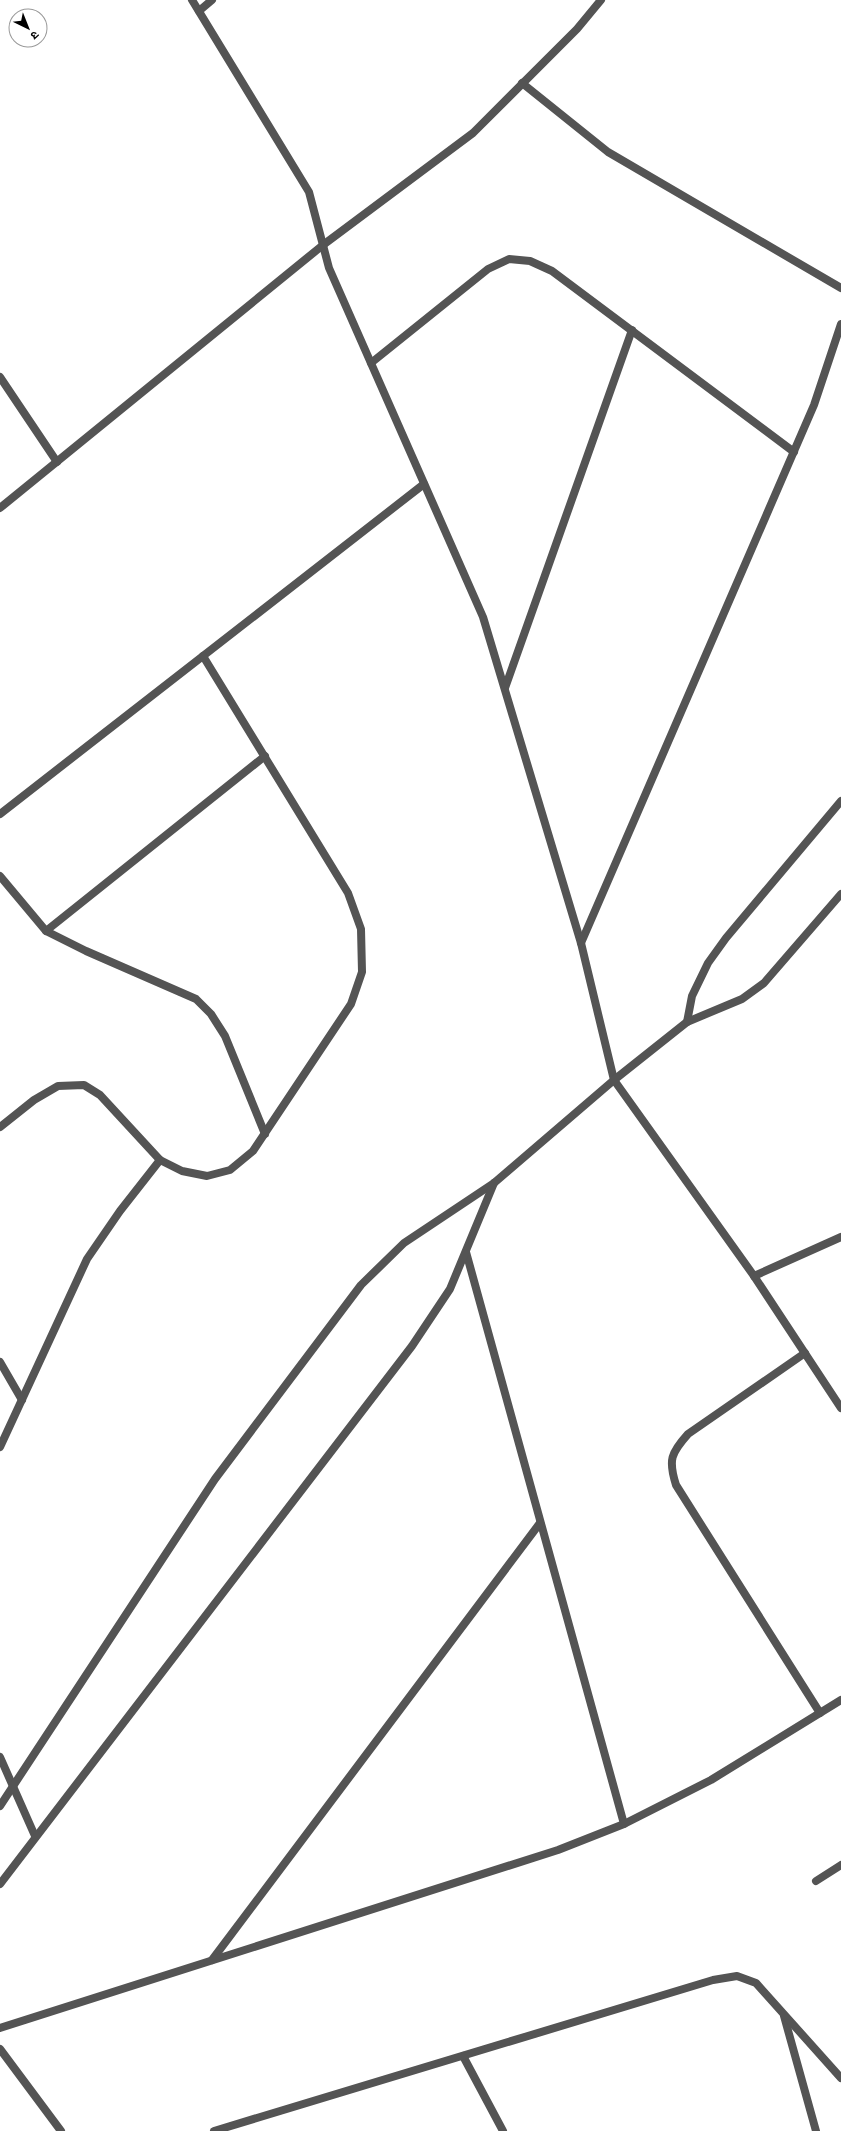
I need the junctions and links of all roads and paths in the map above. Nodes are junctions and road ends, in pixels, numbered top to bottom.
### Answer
1 (192, 0) edge
2 (212, 0) edge
3 (601, 0) edge
4 (199, 11) junction
5 (522, 83) junction
6 (323, 245) junction
7 (841, 288) edge
8 (841, 324) edge
9 (632, 330) junction
10 (371, 363) junction
11 (0, 377) edge
12 (794, 452) junction
13 (57, 462) junction
14 (424, 484) junction
15 (0, 508) edge
16 (203, 656) junction
17 (505, 688) junction
18 (265, 756) junction
19 (841, 801) edge
20 (0, 814) edge
21 (0, 876) edge
22 (841, 894) edge
23 (46, 931) junction
24 (580, 943) junction
25 (687, 1022) junction
26 (614, 1080) junction
27 (0, 1127) edge
28 (265, 1134) junction
29 (160, 1160) junction
30 (494, 1183) junction
31 (841, 1237) edge
32 (466, 1252) junction
33 (754, 1276) junction
34 (805, 1353) junction
35 (0, 1362) edge
36 (22, 1400) junction
37 (841, 1408) edge
38 (0, 1447) edge
39 (540, 1522) junction
40 (841, 1700) edge
41 (820, 1713) junction
42 (0, 1757) edge
43 (13, 1787) junction
44 (0, 1806) edge
45 (624, 1824) junction
46 (35, 1836) junction
47 (841, 1865) edge
48 (816, 1881) dead end
49 (0, 1884) edge
50 (212, 1960) junction
51 (784, 2014) junction
52 (0, 2028) edge
53 (0, 2049) edge
54 (463, 2056) junction
55 (841, 2078) edge
56 (61, 2131) edge
57 (214, 2131) edge
58 (503, 2131) edge
59 (816, 2131) edge

1 - 4 street
2 - 4 street
3 - 5 street
4 - 6 street
5 - 6 street
5 - 7 street
6 - 10 street
6 - 13 street
8 - 12 street
9 - 10 street
9 - 12 street
9 - 17 street
10 - 14 street
11 - 13 street
12 - 24 street
13 - 15 street
14 - 16 street
14 - 17 street
16 - 18 street
16 - 20 street
17 - 24 street
18 - 23 street
18 - 28 street
19 - 25 street
21 - 23 street
22 - 25 street
23 - 28 street
24 - 26 street
25 - 26 street
26 - 30 street
26 - 33 street
27 - 29 street
28 - 29 street
29 - 36 street
30 - 32 street
30 - 43 street
31 - 33 street
32 - 39 street
32 - 46 street
33 - 34 street
34 - 37 street
34 - 41 street
35 - 36 street
36 - 38 street
39 - 45 street
39 - 50 street
40 - 41 street
41 - 45 street
42 - 43 street
43 - 44 street
43 - 46 street
45 - 50 street
46 - 49 street
47 - 48 street
50 - 52 street
51 - 54 street
51 - 55 street
51 - 59 street
53 - 56 street
54 - 57 street
54 - 58 street

